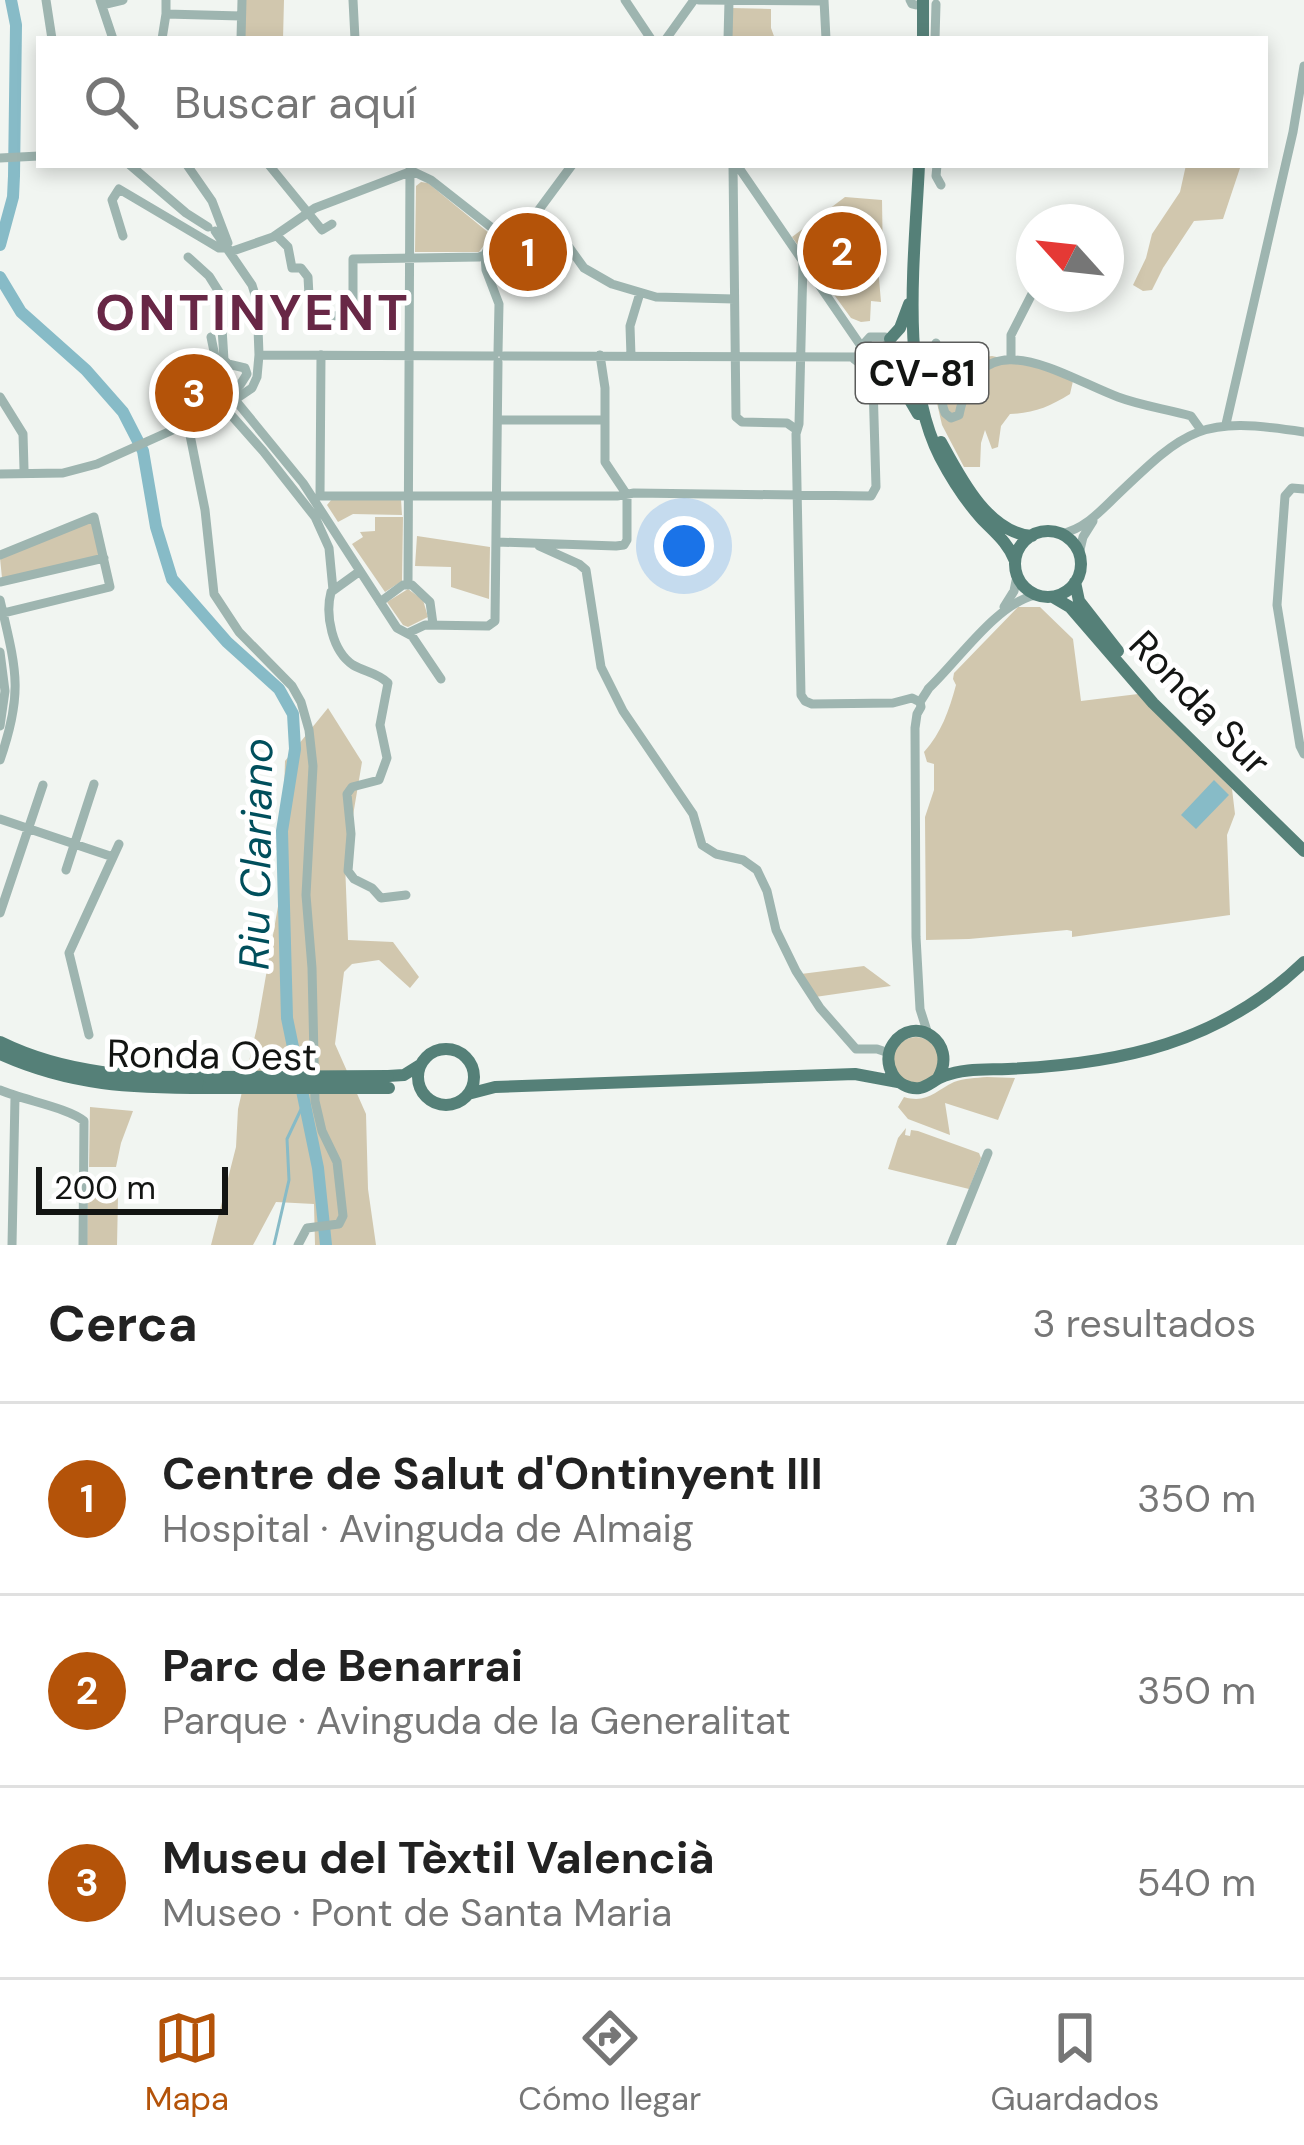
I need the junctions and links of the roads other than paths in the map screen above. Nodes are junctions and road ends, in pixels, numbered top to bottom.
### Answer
1 (46, 0) edge
2 (123, 0) edge
3 (224, 0) edge
4 (242, 0) edge
5 (353, 0) edge
6 (625, 0) edge
7 (696, 0) edge
8 (824, 0) edge
9 (728, 1) edge
10 (921, 2) edge
11 (101, 3) edge
12 (166, 5) edge
13 (224, 16) junction
14 (242, 16) junction
15 (52, 36) edge
16 (112, 36) edge
17 (163, 36) edge
18 (241, 36) edge
19 (355, 36) edge
20 (649, 36) edge
21 (668, 36) edge
22 (728, 36) edge
23 (826, 36) edge
24 (922, 36) edge
25 (934, 36) edge
26 (1304, 66) edge
27 (1299, 134) edge
28 (36, 156) edge
29 (0, 158) edge
30 (134, 168) edge
31 (189, 168) edge
32 (271, 168) edge
33 (570, 168) edge
34 (735, 168) edge
35 (737, 168) edge
36 (921, 168) edge
37 (921, 168) edge
38 (937, 168) edge
39 (414, 170) edge
40 (940, 185) dead end
41 (308, 213) junction
42 (532, 219) junction
43 (332, 224) dead end
44 (496, 232) junction
45 (276, 235) junction
46 (122, 236) dead end
47 (510, 242) junction
48 (916, 249) junction
49 (229, 250) junction
50 (486, 252) junction
51 (188, 256) dead end
52 (409, 259) junction
53 (803, 263) junction
54 (640, 293) junction
55 (734, 298) junction
56 (1023, 312) edge
57 (890, 339) junction
58 (936, 344) dead end
59 (259, 355) junction
60 (408, 355) junction
61 (321, 356) junction
62 (600, 356) junction
63 (631, 356) junction
64 (734, 356) junction
65 (800, 356) junction
66 (498, 357) junction
67 (1011, 358) junction
68 (866, 360) junction
69 (0, 397) edge
70 (236, 400) junction
71 (216, 410) junction
72 (498, 420) junction
73 (604, 420) junction
74 (1226, 424) junction
75 (797, 430) junction
76 (1201, 430) junction
77 (1304, 432) edge
78 (941, 460) junction
79 (76, 470) junction
80 (7, 475) edge
81 (1304, 489) edge
82 (408, 495) junction
83 (497, 495) junction
84 (627, 495) junction
85 (798, 496) junction
86 (318, 498) junction
87 (1099, 513) junction
88 (1060, 534) junction
89 (1032, 536) junction
90 (497, 542) junction
91 (539, 546) junction
92 (1079, 554) junction
93 (0, 555) edge
94 (104, 558) junction
95 (1016, 568) junction
96 (360, 571) junction
97 (0, 582) edge
98 (1075, 583) junction
99 (408, 584) junction
100 (333, 590) junction
101 (1035, 595) junction
102 (1053, 597) junction
103 (0, 600) edge
104 (380, 602) junction
105 (998, 617) junction
106 (1, 618) edge
107 (433, 624) junction
108 (408, 633) junction
109 (0, 652) edge
110 (0, 676) edge
111 (441, 679) dead end
112 (15, 684) junction
113 (2, 700) edge
114 (912, 707) junction
115 (0, 726) edge
116 (2, 744) edge
117 (1304, 754) edge
118 (0, 760) edge
119 (94, 784) dead end
120 (43, 785) dead end
121 (0, 819) edge
122 (29, 828) junction
123 (1304, 840) edge
124 (75, 844) junction
125 (119, 844) dead end
126 (1304, 851) edge
127 (113, 856) junction
128 (65, 870) dead end
129 (406, 896) dead end
130 (0, 913) edge
131 (1304, 962) edge
132 (920, 1009) junction
133 (913, 1032) junction
134 (928, 1034) junction
135 (89, 1035) dead end
136 (0, 1042) edge
137 (0, 1054) edge
138 (944, 1054) junction
139 (888, 1055) junction
140 (421, 1064) junction
141 (974, 1069) junction
142 (856, 1074) junction
143 (473, 1075) junction
144 (938, 1078) junction
145 (208, 1082) junction
146 (389, 1082) junction
147 (899, 1082) junction
148 (495, 1088) junction
149 (0, 1090) edge
150 (468, 1094) junction
151 (15, 1096) junction
152 (426, 1096) junction
153 (988, 1153) dead end
154 (12, 1245) edge
155 (83, 1245) edge
156 (298, 1245) edge
157 (951, 1245) edge

1 - 15 street
2 - 11 street
3 - 13 street
4 - 14 street
5 - 19 street
6 - 20 street
7 - 9 street
7 - 21 street
8 - 9 street
8 - 23 street
9 - 22 street
10 - 24 main road
10 - 25 street
11 - 16 street
12 - 13 street
12 - 17 street
13 - 14 street
14 - 18 street
26 - 27 street
27 - 74 street
28 - 29 street
30 - 49 street
31 - 49 street
32 - 41 street
33 - 42 street
34 - 55 street
35 - 53 street
36 - 48 main road, CV-81
37 - 89 main road, CV-81
38 - 40 street
39 - 41 street
39 - 44 street
39 - 52 street
41 - 43 street
41 - 45 street
42 - 47 street
42 - 54 street
44 - 47 street
44 - 50 street
45 - 49 street
45 - 52 street
46 - 49 street
47 - 50 street
48 - 57 main road
48 - 78 main road, CV-81
49 - 59 street
50 - 52 street
50 - 66 street
51 - 71 street
52 - 60 street
53 - 65 street
53 - 68 street
54 - 55 street
54 - 63 street
55 - 64 street
56 - 67 street
57 - 68 street
57 - 68 street
58 - 67 street
59 - 61 street
59 - 70 street
60 - 61 street
60 - 66 street
60 - 82 street
61 - 86 street
62 - 63 street
62 - 66 street
62 - 73 street
63 - 64 street
64 - 65 street
64 - 75 street
65 - 68 street
65 - 75 street
66 - 72 street
67 - 76 street
68 - 78 main road
68 - 85 street
69 - 80 street
70 - 71 street
70 - 86 street
71 - 79 street
71 - 100 street
71 - 156 street
72 - 73 street
72 - 83 street
73 - 84 street
74 - 76 street
74 - 77 street
75 - 85 street
76 - 87 street
78 - 95 main road, CV-81
79 - 80 street
79 - 80 street
81 - 117 street
82 - 83 street
82 - 86 street
82 - 99 street
83 - 84 street
83 - 90 street
84 - 85 street
84 - 91 street
85 - 114 street
86 - 96 street
87 - 88 street
87 - 92 street
88 - 89 main road
88 - 92 main road
89 - 95 main road
90 - 91 street
90 - 107 street
91 - 139 street
92 - 98 main road
93 - 94 street
94 - 97 street
94 - 106 street
95 - 101 main road, CV-81
95 - 105 street
96 - 100 street
96 - 104 street
98 - 102 main road
98 - 123 main road, Ronda Sur
99 - 104 street
99 - 107 street
100 - 129 street
101 - 102 main road
101 - 105 street
102 - 126 main road, Ronda Sur
103 - 106 street
104 - 108 street
105 - 114 street
106 - 112 street
107 - 108 street
108 - 111 street
109 - 113 street
110 - 113 street
112 - 113 street
112 - 116 street
113 - 115 street
114 - 132 street
116 - 118 street
119 - 124 street
120 - 122 street
121 - 122 street
122 - 124 street
122 - 130 street
124 - 127 street
124 - 128 street
125 - 127 street
127 - 135 street
131 - 141 main road
132 - 133 street
132 - 134 street
133 - 134 main road
133 - 139 main road
134 - 138 main road
136 - 145 main road, Ronda Oest
137 - 145 main road, Ronda Oest
138 - 141 main road
138 - 144 main road
139 - 142 main road
139 - 147 main road
140 - 143 main road
140 - 146 main road, Ronda Oest
140 - 152 main road
141 - 144 main road
142 - 147 main road
142 - 148 main road
143 - 148 main road
143 - 150 main road
144 - 147 main road
145 - 146 main road, Ronda Oest, bridge
146 - 152 main road, Ronda Oest
148 - 150 main road
149 - 151 street
150 - 152 main road
151 - 154 street
151 - 155 street
153 - 157 street

